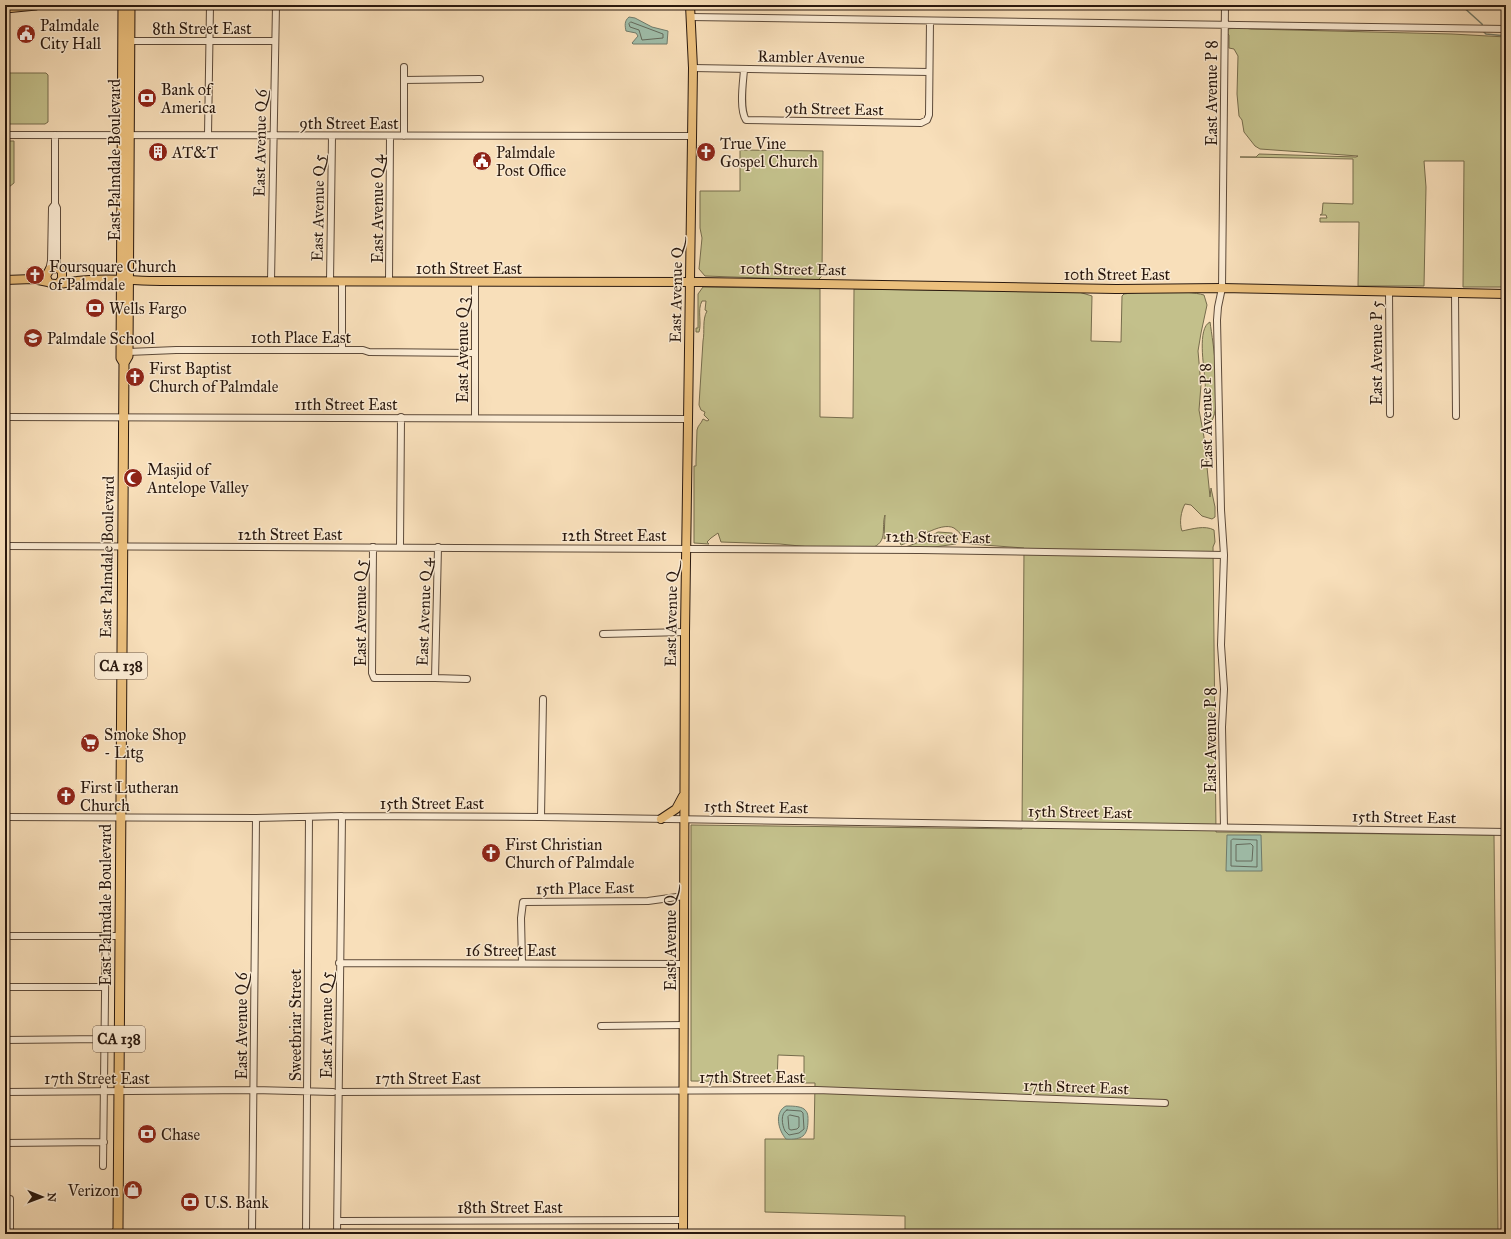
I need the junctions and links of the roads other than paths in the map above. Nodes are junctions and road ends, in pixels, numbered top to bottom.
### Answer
1 (36, 5) edge
2 (123, 5) edge
3 (130, 5) edge
4 (210, 5) edge
5 (276, 5) edge
6 (690, 5) edge
7 (1225, 5) edge
8 (5, 8) edge
9 (690, 17) junction
10 (930, 21) junction
11 (1225, 25) junction
12 (1506, 29) edge
13 (209, 40) junction
14 (130, 41) junction
15 (275, 41) junction
16 (404, 67) dead end
17 (693, 68) junction
18 (744, 70) junction
19 (929, 72) junction
20 (480, 79) dead end
21 (404, 80) junction
22 (5, 135) edge
23 (55, 135) junction
24 (126, 135) junction
25 (208, 135) junction
26 (273, 135) junction
27 (332, 136) junction
28 (390, 136) junction
29 (404, 136) junction
30 (692, 136) junction
31 (55, 204) junction
32 (61, 272) junction
33 (48, 275) junction
34 (5, 280) edge
35 (80, 280) junction
36 (124, 280) junction
37 (271, 281) junction
38 (330, 281) junction
39 (342, 281) junction
40 (390, 282) junction
41 (475, 282) junction
42 (690, 282) junction
43 (59, 283) junction
44 (1222, 288) junction
45 (1389, 292) junction
46 (1455, 294) junction
47 (1506, 294) edge
48 (342, 350) junction
49 (128, 352) junction
50 (474, 353) junction
51 (124, 363) junction
52 (1390, 414) dead end
53 (1456, 416) dead end
54 (5, 417) edge
55 (124, 417) junction
56 (401, 417) junction
57 (475, 417) junction
58 (687, 419) junction
59 (5, 546) edge
60 (122, 546) junction
61 (373, 547) junction
62 (400, 547) junction
63 (438, 547) junction
64 (686, 548) junction
65 (1224, 555) junction
66 (685, 632) junction
67 (603, 634) dead end
68 (435, 678) junction
69 (467, 679) dead end
70 (543, 699) dead end
71 (685, 794) junction
72 (309, 816) junction
73 (342, 816) junction
74 (5, 817) edge
75 (121, 817) junction
76 (541, 817) junction
77 (256, 818) junction
78 (661, 819) junction
79 (684, 819) junction
80 (1224, 828) junction
81 (1506, 832) edge
82 (684, 896) junction
83 (106, 912) dead end
84 (5, 936) edge
85 (106, 936) junction
86 (120, 936) junction
87 (339, 963) junction
88 (522, 963) junction
89 (684, 964) junction
90 (5, 987) edge
91 (105, 987) junction
92 (683, 1025) junction
93 (601, 1026) dead end
94 (104, 1039) junction
95 (5, 1040) edge
96 (254, 1090) junction
97 (684, 1090) junction
98 (104, 1091) junction
99 (118, 1091) junction
100 (308, 1091) junction
101 (5, 1092) edge
102 (336, 1092) junction
103 (1165, 1103) dead end
104 (104, 1142) junction
105 (5, 1143) edge
106 (103, 1166) dead end
107 (8, 1199) edge
108 (683, 1220) junction
109 (338, 1221) junction
110 (118, 1233) edge
111 (10, 1234) edge
112 (252, 1234) edge
113 (306, 1234) edge
114 (337, 1234) edge
115 (683, 1234) edge

1 - 8 highway
2 - 24 highway, East Palmdale Boulevard / CA 138
3 - 14 highway, East Palmdale Boulevard / CA 138
4 - 13 street
5 - 15 street, East Avenue Q 6
6 - 9 main road, East Avenue Q
7 - 11 street, East Avenue P 8
9 - 10 street
9 - 17 main road, East Avenue Q
10 - 11 street
10 - 19 street
11 - 12 street
11 - 44 street, East Avenue P 8
13 - 14 street, 8th Street East
13 - 15 street, 8th Street East
13 - 25 street
14 - 24 highway, East Palmdale Boulevard / CA 138
15 - 26 street, East Avenue Q 6
16 - 21 street
17 - 18 street, Rambler Avenue
17 - 30 main road, East Avenue Q
18 - 19 street, Rambler Avenue
18 - 19 street, 9th Street East
20 - 21 street
21 - 29 street
22 - 23 street, 9th Street East
23 - 24 street, 9th Street East
23 - 31 street
24 - 25 street, 9th Street East
24 - 36 highway, East Palmdale Boulevard / CA 138
25 - 26 street, 9th Street East
26 - 27 street, 9th Street East
26 - 37 street, East Avenue Q 6
27 - 28 street, 9th Street East
27 - 38 street, East Avenue Q 5
28 - 29 street, 9th Street East
28 - 40 street, East Avenue Q 4
29 - 30 street, 9th Street East
30 - 42 main road, East Avenue Q
31 - 32 street
31 - 33 street
32 - 33 main road
32 - 35 main road, 10th Street East
32 - 43 main road
33 - 34 main road
33 - 43 main road
35 - 36 main road, 10th Street East
35 - 43 main road, 10th Street East
36 - 37 main road, 10th Street East
36 - 49 highway, East Palmdale Boulevard / CA 138
36 - 51 highway, East Palmdale Boulevard / CA 138
37 - 38 main road, 10th Street East
38 - 39 main road, 10th Street East
39 - 40 main road, 10th Street East
39 - 48 street
40 - 41 main road, 10th Street East
41 - 42 main road, 10th Street East
41 - 50 street, East Avenue Q 3
42 - 44 main road, 10th Street East
42 - 58 main road, East Avenue Q
44 - 45 main road, 10th Street East
44 - 65 street, East Avenue P 8
45 - 46 main road, 10th Street East
45 - 52 street, East Avenue P 5
46 - 47 main road, 10th Street East
46 - 53 street
48 - 49 street, 10th Place East
48 - 50 street, 10th Place East
49 - 51 highway, East Palmdale Boulevard / CA 138
50 - 57 street, East Avenue Q 3
51 - 55 highway, East Palmdale Boulevard / CA 138
54 - 55 street, 11th Street East
55 - 56 street, 11th Street East
55 - 60 highway, East Palmdale Boulevard / CA 138
56 - 57 street, 11th Street East
56 - 62 street, East Avenue Q 4
57 - 58 street, 11th Street East
58 - 64 main road, East Avenue Q
59 - 60 street, 12th Street East
60 - 61 street, 12th Street East
60 - 75 highway, East Palmdale Boulevard / CA 138
61 - 62 street, 12th Street East
61 - 68 street, East Avenue Q 5
62 - 63 street, 12th Street East
63 - 64 street, 12th Street East
63 - 68 street, East Avenue Q 4
64 - 65 street, 12th Street East
64 - 66 main road, East Avenue Q
65 - 80 street, East Avenue P 8
66 - 67 street
66 - 71 main road, East Avenue Q
68 - 69 street
70 - 76 street
71 - 78 main road
71 - 79 main road, East Avenue Q
72 - 73 street, 15th Street East
72 - 77 street, 15th Street East
72 - 100 street, Sweetbriar Street
73 - 76 street, 15th Street East
73 - 87 street, East Avenue Q 5
74 - 75 street, 15th Street East
75 - 77 street, 15th Street East
75 - 86 highway, East Palmdale Boulevard / CA 138
76 - 78 street, 15th Street East
77 - 96 street, East Avenue Q 6
78 - 79 street, 15th Street East
79 - 80 street, 15th Street East
79 - 82 main road, East Avenue Q
80 - 81 street, 15th Street East
82 - 88 street, 15th Place East
82 - 89 main road, East Avenue Q
83 - 85 street, East Palmdale Boulevard
84 - 85 street
85 - 86 street
85 - 91 street, East Palmdale Boulevard
86 - 99 highway, East Palmdale Boulevard / CA 138
87 - 88 street, 16 Street East
87 - 102 street, East Avenue Q 5
88 - 89 street, 16 Street East
89 - 92 main road, East Avenue Q
90 - 91 street
91 - 94 street, East Palmdale Boulevard
92 - 93 street
92 - 97 main road, East Avenue Q
94 - 95 street
94 - 98 street, East Palmdale Boulevard
96 - 99 street, 17th Street East
96 - 100 street, 17th Street East
96 - 112 street, East Avenue Q 6
97 - 102 street, 17th Street East
97 - 103 street, 17th Street East
97 - 108 main road, East Avenue Q
98 - 99 street, 17th Street East
98 - 101 street, 17th Street East
98 - 104 street, East Palmdale Boulevard
99 - 110 highway, East Palmdale Boulevard / CA 138
100 - 102 street, 17th Street East
100 - 113 street, Sweetbriar Street
102 - 109 street, East Avenue Q 5
104 - 105 street
104 - 106 street, East Palmdale Boulevard
107 - 111 street
108 - 109 street, 18th Street East
108 - 115 main road, East Avenue Q
109 - 114 street, East Avenue Q 5

